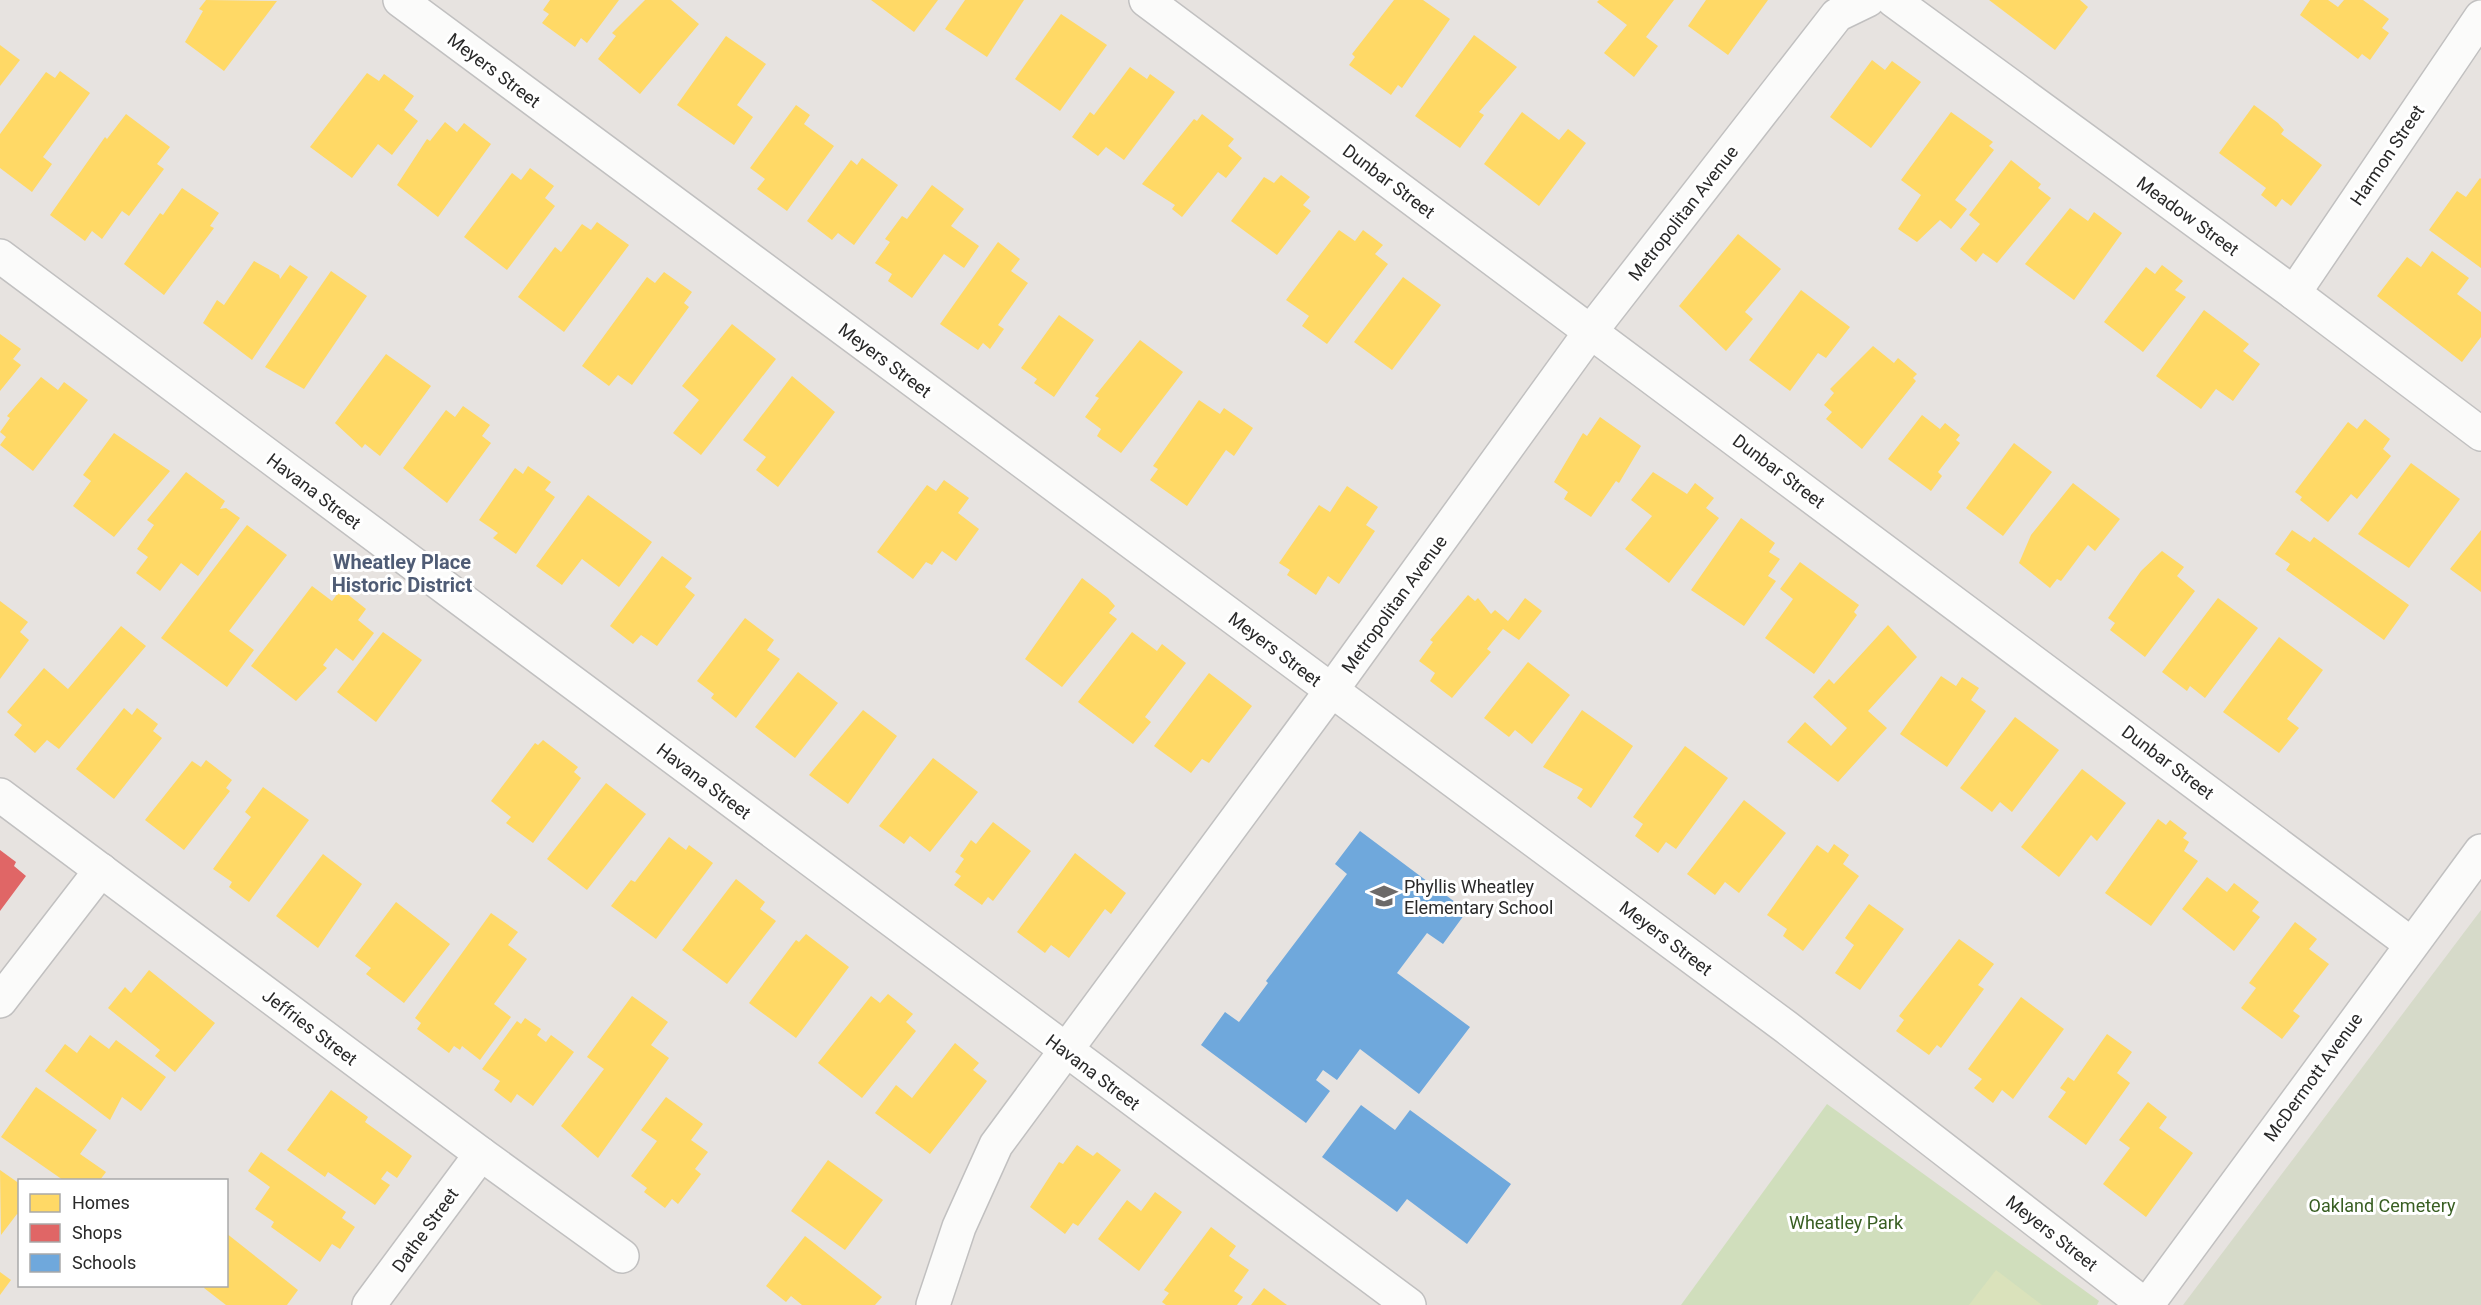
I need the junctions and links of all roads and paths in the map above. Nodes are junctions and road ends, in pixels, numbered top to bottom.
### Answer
1 (400, 0) edge
2 (1146, 0) edge
3 (1868, 0) edge
4 (1893, 0) edge
5 (2481, 17) edge
6 (0, 256) edge
7 (2294, 293) junction
8 (1591, 331) junction
9 (2481, 434) edge
10 (1331, 691) junction
11 (0, 795) edge
12 (2481, 851) edge
13 (100, 870) junction
14 (2411, 944) junction
15 (0, 1001) edge
16 (1066, 1052) junction
17 (481, 1154) junction
18 (622, 1256) dead end
19 (369, 1305) edge
20 (933, 1305) edge
21 (1409, 1305) edge
22 (2146, 1305) edge

1 - 10 street, Meyers Street
2 - 8 street, Dunbar Street
3 - 8 street, Metropolitan Avenue
4 - 7 street, Meadow Street
5 - 7 street, Harmon Street
6 - 16 street, Havana Street
7 - 9 street, Meadow Street
8 - 10 street, Metropolitan Avenue
8 - 14 street, Dunbar Street
10 - 16 street, Metropolitan Avenue
10 - 22 street, Meyers Street
11 - 13 street, Jeffries Street
12 - 14 street, McDermott Avenue
13 - 15 street
13 - 17 street, Jeffries Street
14 - 22 street, McDermott Avenue
16 - 20 street, Metropolitan Avenue
16 - 21 street, Havana Street
17 - 18 street, Jeffries Street
17 - 19 street, Dathe Street

